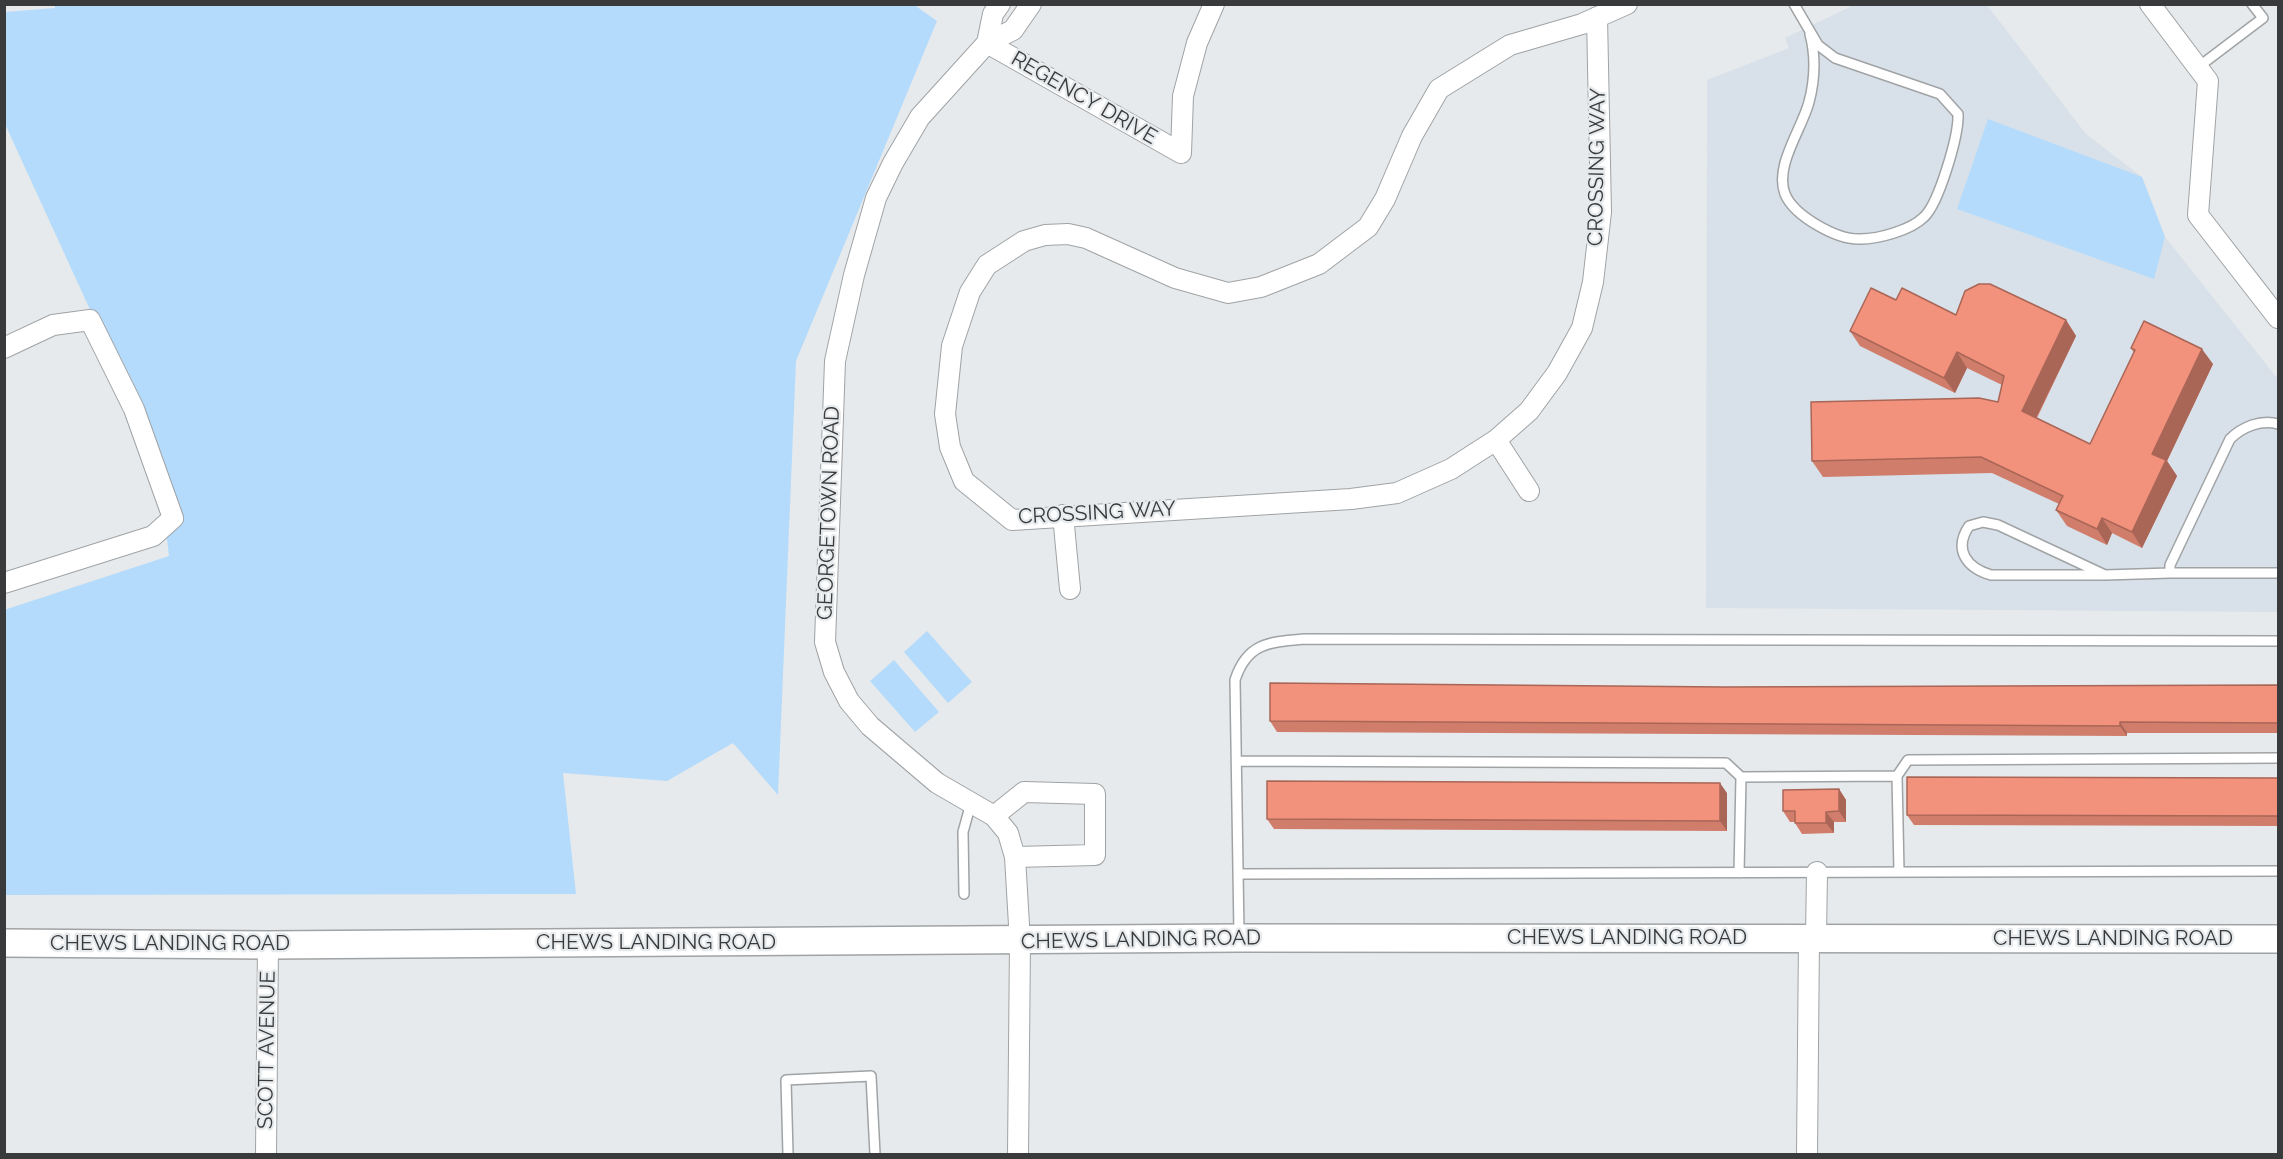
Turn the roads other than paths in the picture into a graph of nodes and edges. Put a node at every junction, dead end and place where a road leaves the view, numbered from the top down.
1 (1000, 4) edge
2 (1031, 4) edge
3 (1214, 4) edge
4 (1627, 4) edge
5 (1794, 4) edge
6 (2150, 4) edge
7 (2252, 4) edge
8 (1597, 17) junction
9 (1810, 34) junction
10 (987, 43) junction
11 (2198, 68) junction
12 (2278, 318) edge
13 (4, 348) edge
14 (2278, 424) edge
15 (1496, 440) junction
16 (1529, 491) dead end
17 (1063, 515) junction
18 (2170, 573) junction
19 (2278, 573) edge
20 (2105, 575) junction
21 (4, 583) edge
22 (1070, 589) dead end
23 (2278, 641) edge
24 (2278, 758) edge
25 (1237, 761) junction
26 (1897, 776) junction
27 (1741, 777) junction
28 (971, 803) junction
29 (994, 816) junction
30 (1015, 857) junction
31 (2278, 871) edge
32 (1817, 872) junction
33 (1899, 872) junction
34 (1739, 873) junction
35 (1238, 874) junction
36 (964, 894) dead end
37 (1239, 938) junction
38 (1813, 938) junction
39 (2278, 939) edge
40 (1020, 942) junction
41 (4, 943) edge
42 (268, 945) junction
43 (266, 1155) edge
44 (788, 1155) edge
45 (875, 1155) edge
46 (1018, 1155) edge
47 (1807, 1155) edge

1 - 10 street
2 - 10 street, GEORGETOWN ROAD
3 - 10 street, REGENCY DRIVE
4 - 8 street, CROSSING WAY
5 - 9 lane
6 - 11 street
7 - 11 lane
8 - 15 street, CROSSING WAY
8 - 17 street, CROSSING WAY
9 - 9 lane
10 - 28 street, GEORGETOWN ROAD
11 - 12 street
13 - 21 street
14 - 18 lane
15 - 16 street
15 - 17 street, CROSSING WAY
17 - 22 street
18 - 19 lane
18 - 20 lane
20 - 20 lane
23 - 25 lane
24 - 26 lane
25 - 27 lane
25 - 35 lane
26 - 27 lane
26 - 33 lane
27 - 34 lane
28 - 29 street, GEORGETOWN ROAD
28 - 36 lane
29 - 30 street, GEORGETOWN ROAD
29 - 30 street
30 - 40 street, GEORGETOWN ROAD
31 - 33 lane
32 - 33 lane
32 - 34 lane
32 - 38 street
34 - 35 lane
35 - 37 lane
37 - 38 street, CHEWS LANDING ROAD
37 - 40 street, CHEWS LANDING ROAD
38 - 39 street, CHEWS LANDING ROAD
38 - 47 street
40 - 42 street, CHEWS LANDING ROAD
40 - 46 street, GEORGETOWN ROAD
41 - 42 street, CHEWS LANDING ROAD
42 - 43 street, SCOTT AVENUE
44 - 45 lane

